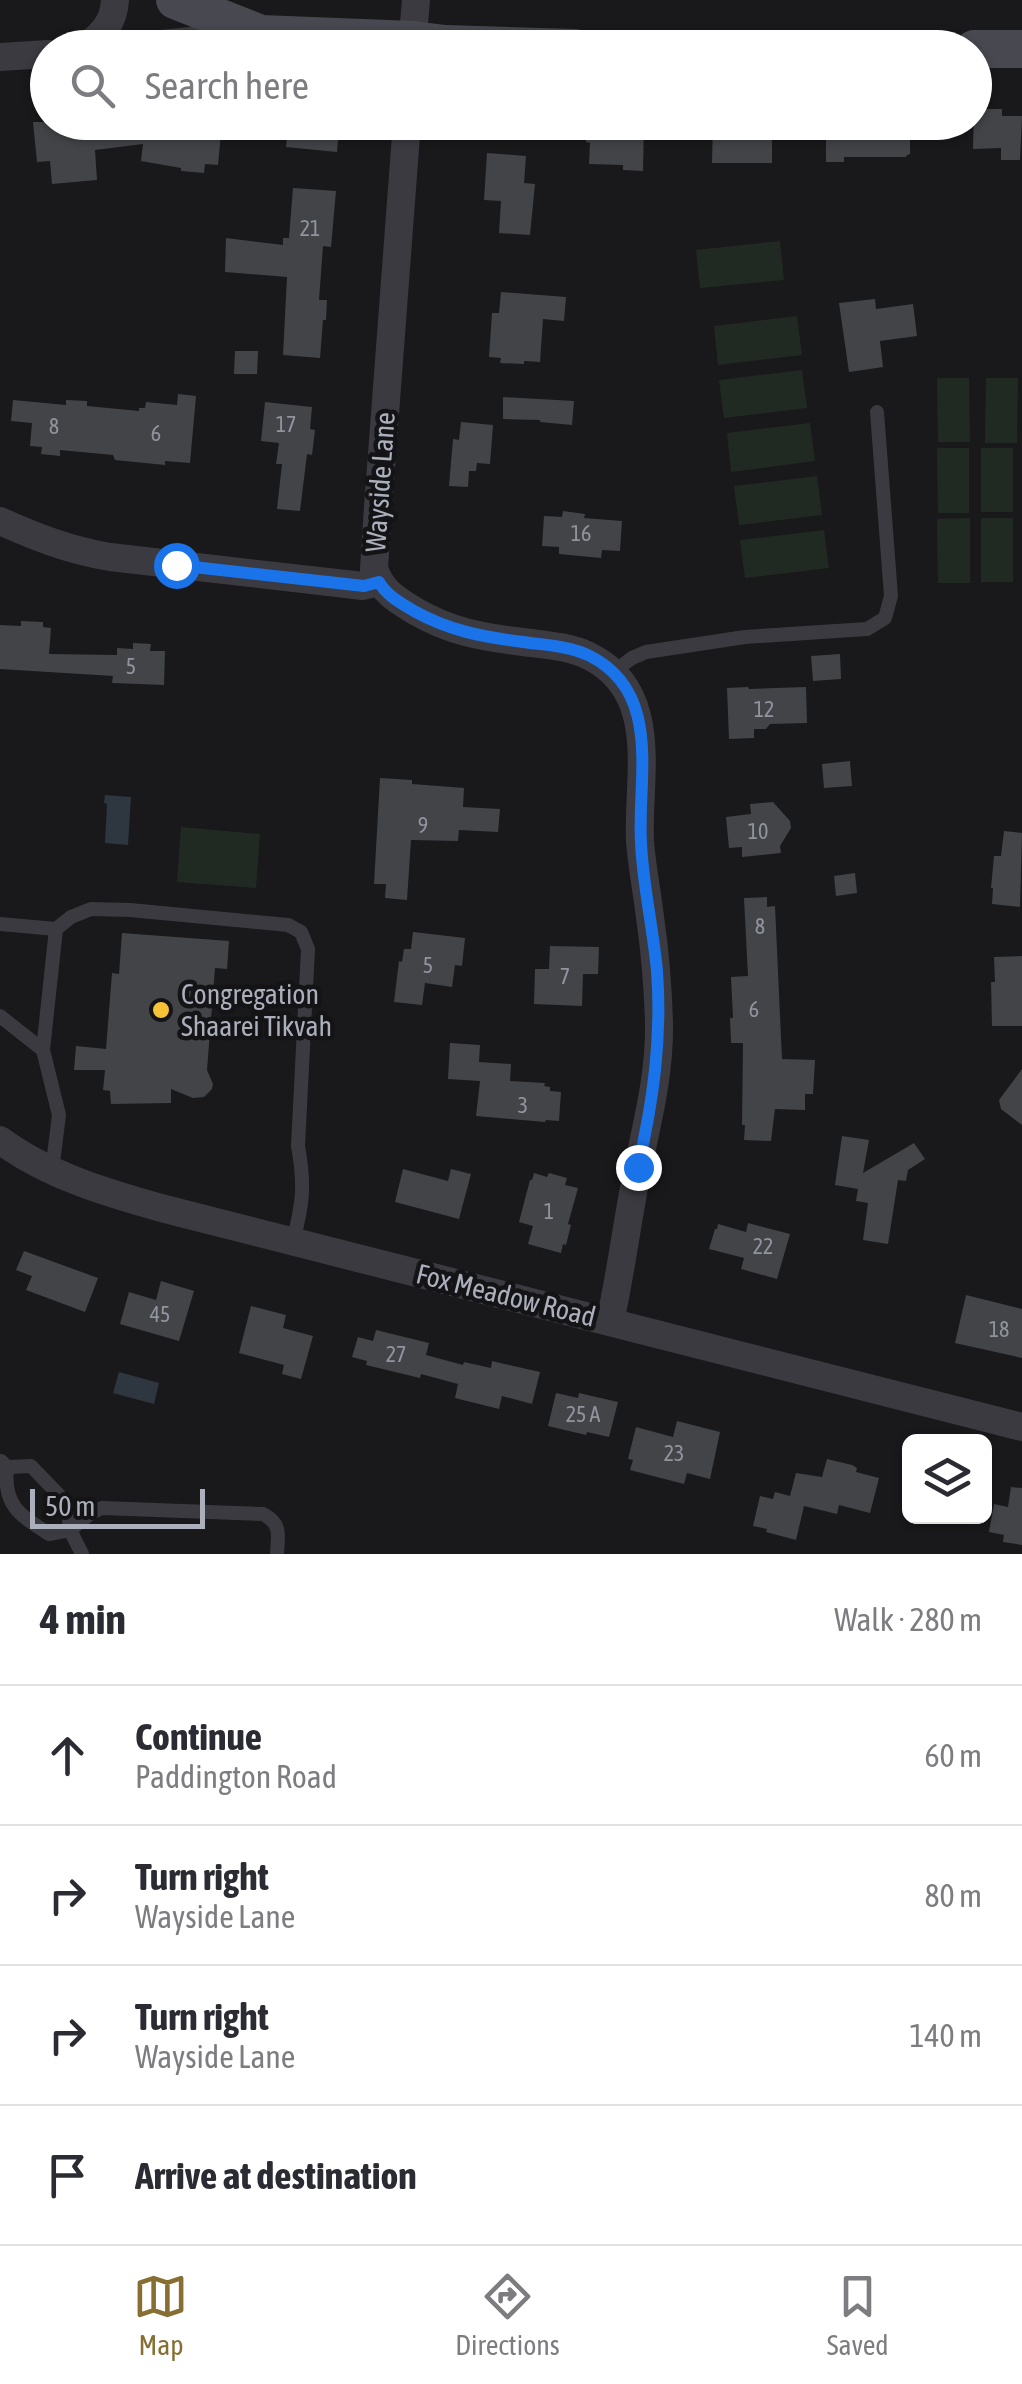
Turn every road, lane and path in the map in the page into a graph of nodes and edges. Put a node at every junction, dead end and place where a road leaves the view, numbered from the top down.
1 (115, 0) edge
2 (175, 0) edge
3 (416, 0) edge
4 (105, 30) edge
5 (252, 30) edge
6 (413, 30) edge
7 (992, 49) edge
8 (1022, 49) edge
9 (30, 55) edge
10 (0, 57) edge
11 (407, 140) edge
12 (877, 412) dead end
13 (0, 521) edge
14 (379, 582) junction
15 (612, 673) junction
16 (0, 924) edge
17 (56, 930) junction
18 (0, 1016) edge
19 (43, 1050) junction
20 (0, 1140) edge
21 (52, 1170) junction
22 (293, 1241) junction
23 (610, 1322) junction
24 (1022, 1427) edge
25 (3, 1464) edge
26 (70, 1530) junction
27 (82, 1554) edge
28 (278, 1554) edge

1 - 4 street
2 - 5 street
3 - 6 street
7 - 8 street
9 - 10 street
11 - 14 street, Wayside Lane
12 - 15 lane
13 - 14 street
14 - 15 street, Wayside Lane
15 - 23 street
16 - 17 lane
17 - 19 lane
17 - 22 lane
18 - 19 lane
19 - 21 lane
20 - 21 street, Fox Meadow Road
21 - 22 street, Fox Meadow Road
22 - 23 street, Fox Meadow Road
23 - 24 street, Fox Meadow Road
25 - 26 lane
25 - 26 lane
26 - 27 lane
26 - 28 lane

